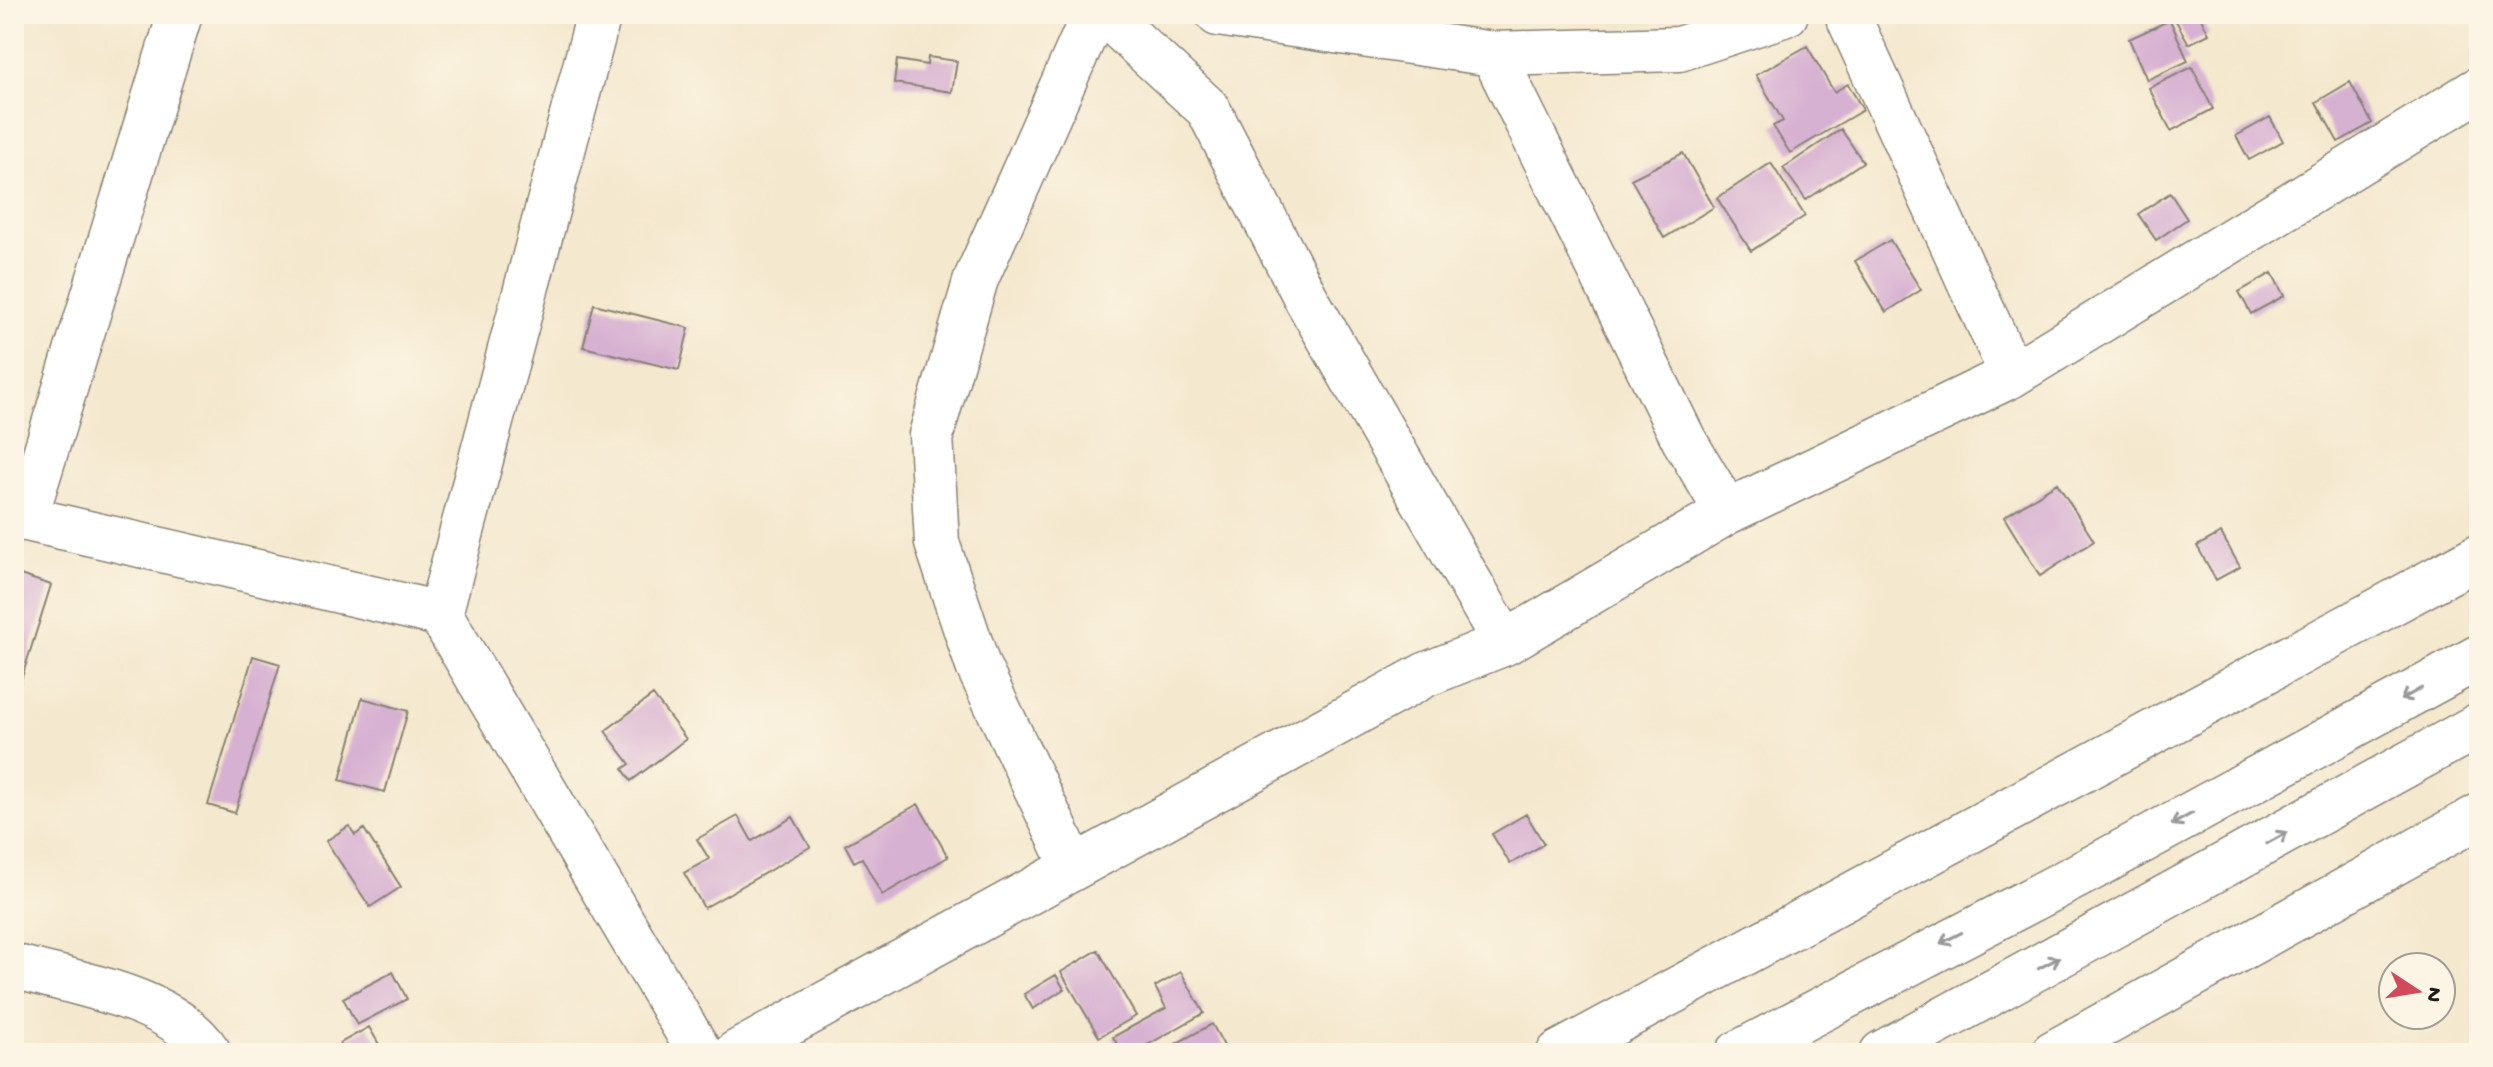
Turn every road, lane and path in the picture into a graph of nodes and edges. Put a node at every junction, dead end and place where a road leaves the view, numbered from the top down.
1 (180, 14) edge
2 (599, 14) edge
3 (1094, 14) edge
4 (1105, 14) edge
5 (1218, 14) edge
6 (1786, 14) edge
7 (1847, 14) edge
8 (1493, 54) junction
9 (2479, 89) edge
10 (2012, 375) junction
11 (1727, 512) junction
12 (20, 517) edge
13 (2479, 556) edge
14 (440, 614) junction
15 (1505, 643) junction
16 (2479, 657) edge
17 (2479, 725) edge
18 (2479, 816) edge
19 (1073, 866) junction
20 (14, 966) edge
21 (209, 1053) edge
22 (700, 1053) edge
23 (736, 1053) edge
24 (1559, 1053) edge
25 (1738, 1053) edge
26 (1882, 1053) edge
27 (2053, 1053) edge

1 - 12 street
2 - 14 street
3 - 19 street
4 - 15 street
5 - 8 street
6 - 8 street
7 - 10 street
8 - 11 street
9 - 10 street
10 - 11 street
11 - 15 street
12 - 14 street
13 - 24 street
14 - 22 street
15 - 19 street
16 -> 25 street
26 -> 17 street
18 - 27 street
19 - 23 street
20 - 21 street

